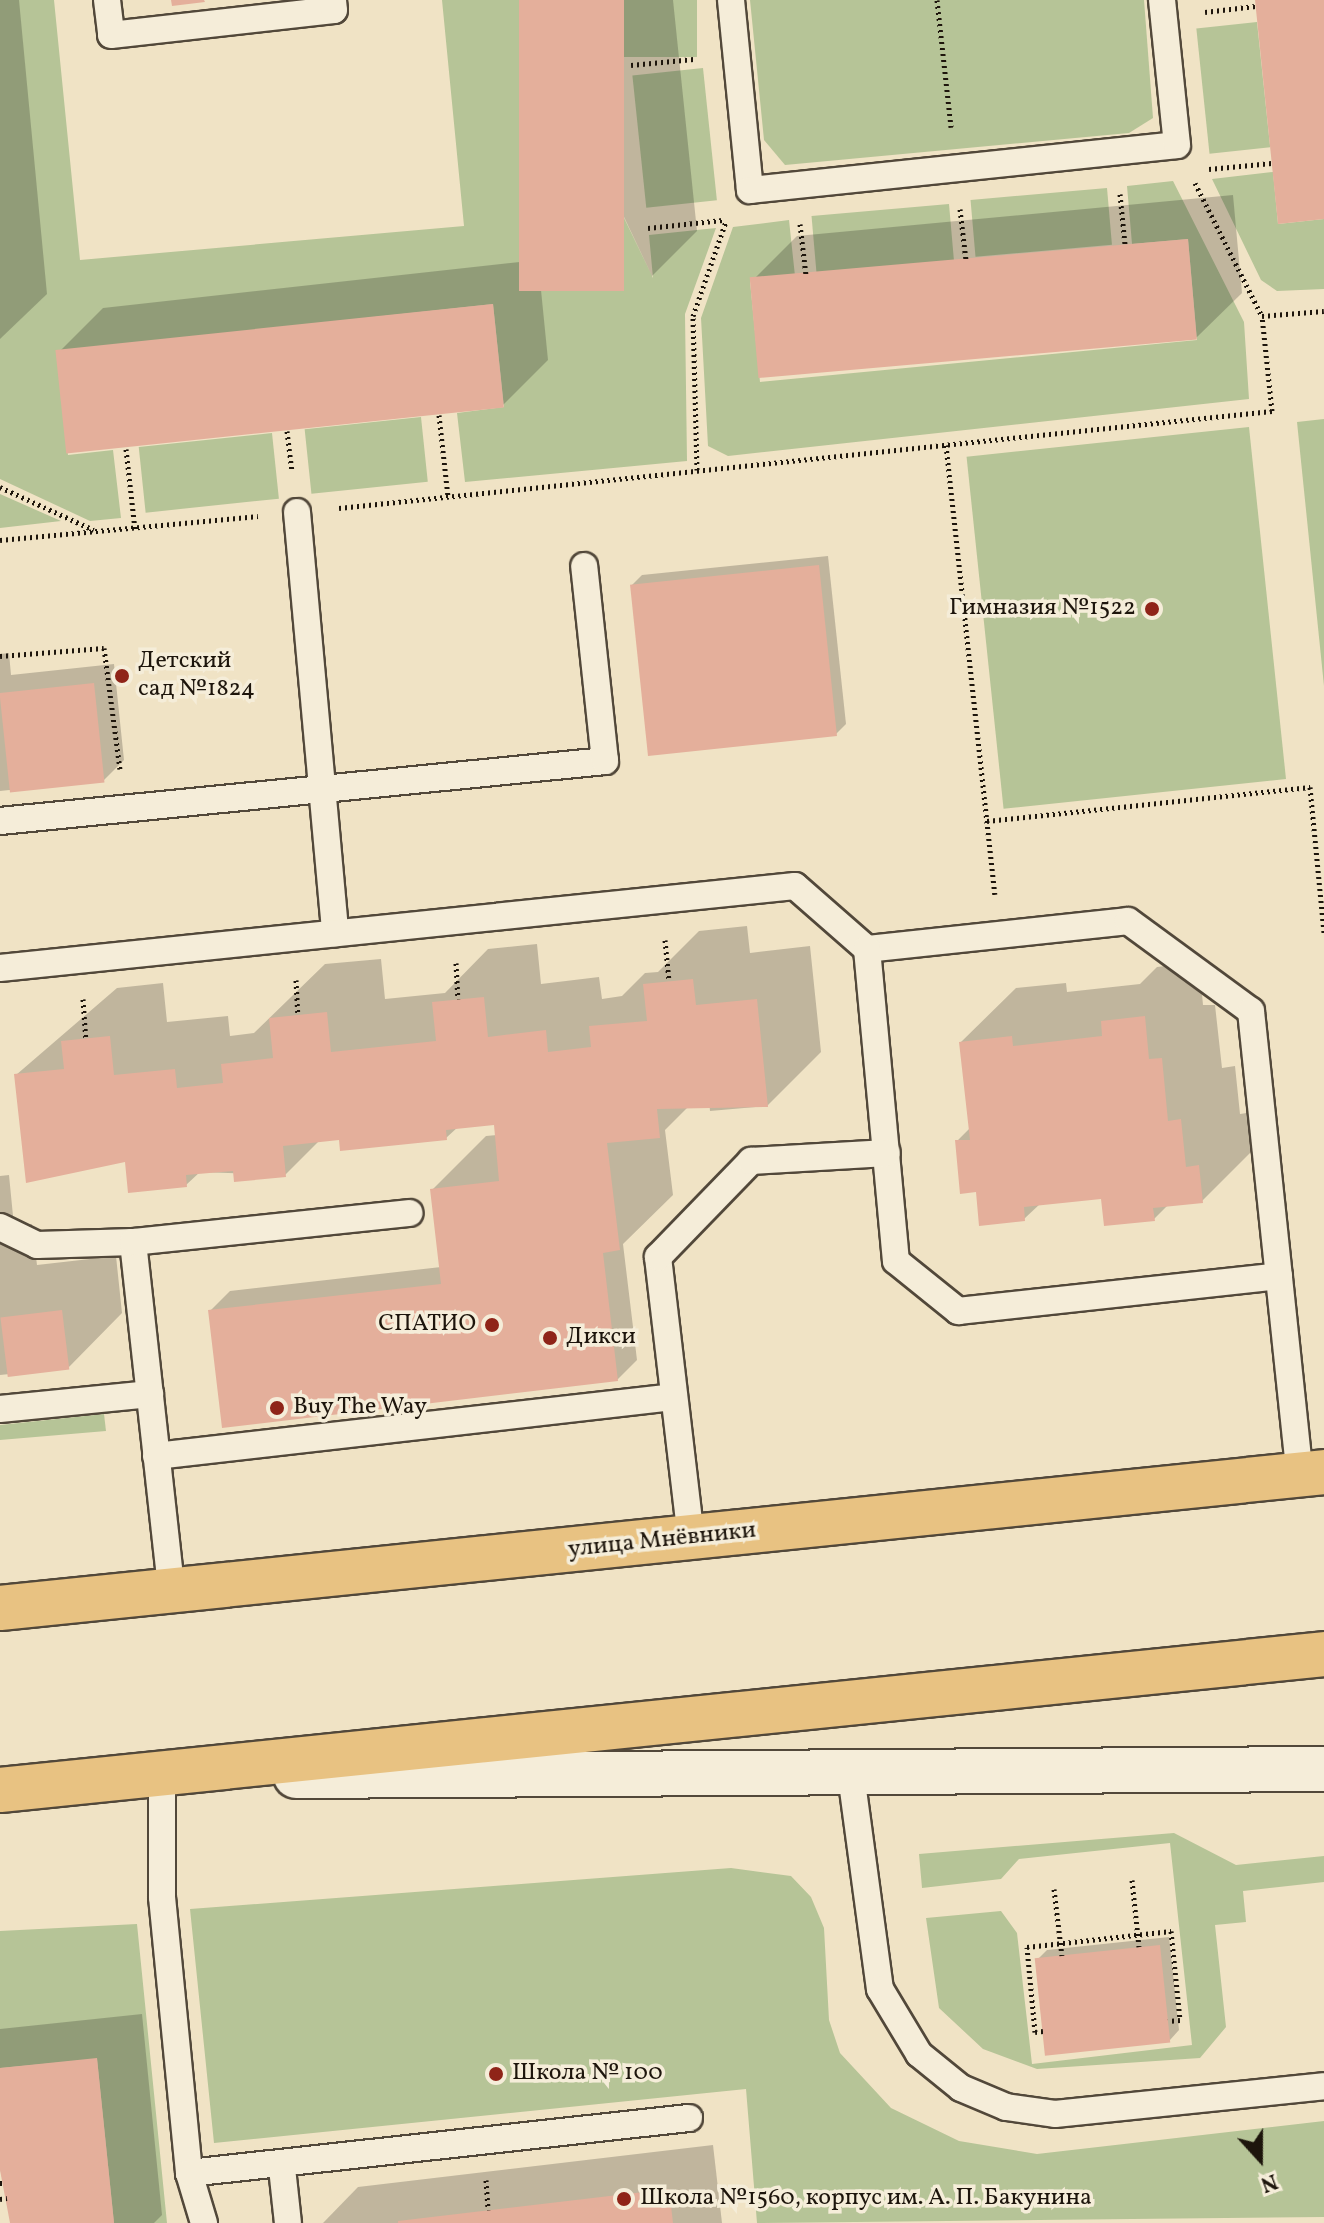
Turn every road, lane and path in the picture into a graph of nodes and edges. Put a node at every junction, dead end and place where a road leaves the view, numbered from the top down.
1 (107, 0) edge
2 (333, 0) edge
3 (731, 0) edge
4 (937, 0) edge
5 (1162, 0) edge
6 (1256, 6) dead end
7 (1188, 13) dead end
8 (710, 57) dead end
9 (631, 65) dead end
10 (1272, 163) dead end
11 (956, 168) junction
12 (1204, 170) dead end
13 (1190, 172) dead end
14 (1119, 179) dead end
15 (799, 212) dead end
16 (648, 228) dead end
17 (1125, 244) dead end
18 (966, 260) dead end
19 (806, 275) dead end
20 (1324, 311) edge
21 (1262, 316) junction
22 (439, 415) dead end
23 (946, 445) junction
24 (126, 449) dead end
25 (697, 470) junction
26 (0, 487) edge
27 (448, 496) junction
28 (297, 512) junction
29 (135, 529) junction
30 (94, 530) junction
31 (0, 540) edge
32 (584, 566) dead end
33 (0, 656) edge
34 (320, 790) junction
35 (125, 809) junction
36 (0, 821) edge
37 (987, 821) junction
38 (335, 933) junction
39 (1324, 933) edge
40 (1000, 935) junction
41 (867, 949) junction
42 (455, 954) dead end
43 (0, 968) edge
44 (295, 971) dead end
45 (82, 990) dead end
46 (458, 999) dead end
47 (298, 1014) dead end
48 (86, 1038) dead end
49 (887, 1153) junction
50 (409, 1213) dead end
51 (0, 1227) edge
52 (133, 1242) junction
53 (1279, 1276) junction
54 (150, 1394) junction
55 (673, 1397) junction
56 (0, 1409) edge
57 (156, 1456) junction
58 (1312, 1473) edge
59 (691, 1538) junction
60 (172, 1594) junction
61 (0, 1608) edge
62 (1324, 1654) edge
63 (1324, 1769) edge
64 (851, 1775) junction
65 (162, 1776) junction
66 (0, 1790) edge
67 (1132, 1880) dead end
68 (1054, 1889) dead end
69 (1138, 1935) junction
70 (1060, 1943) junction
71 (1139, 1947) dead end
72 (1062, 1956) dead end
73 (1168, 2021) dead end
74 (1043, 2031) dead end
75 (1324, 2086) edge
76 (689, 2118) dead end
77 (282, 2168) junction
78 (189, 2173) junction
79 (204, 2223) edge
80 (288, 2223) edge

1 - 2 lane
3 - 11 lane
4 - 11 path
5 - 11 lane
6 - 7 path
8 - 9 path
10 - 12 path
11 - 18 path
13 - 21 path
14 - 17 path
15 - 19 path
16 - 25 path
20 - 21 path
21 - 23 path
22 - 27 path
23 - 25 path
23 - 37 path
24 - 29 path
25 - 27 path
26 - 30 path
27 - 28 path
28 - 29 path
28 - 34 lane
29 - 30 path
30 - 31 path
32 - 34 lane
33 - 35 path
34 - 35 lane
34 - 38 lane
35 - 36 lane
37 - 39 path
37 - 40 path
38 - 41 lane
38 - 43 lane
40 - 41 lane
40 - 53 lane
41 - 49 lane
42 - 46 path
44 - 47 path
45 - 48 path
49 - 53 lane
49 - 55 lane
50 - 52 lane
51 - 52 lane
52 - 54 lane
53 - 58 lane
54 - 56 lane
54 - 57 lane
55 - 57 lane
55 - 59 lane
57 - 60 lane
58 - 59 main road, улица Мнёвники
59 - 60 main road, улица Мнёвники
60 - 61 main road, улица Мнёвники
62 - 65 main road
63 - 64 main road
64 - 65 main road
64 - 75 lane
65 - 66 main road
65 - 78 lane
67 - 69 path
68 - 70 path
69 - 70 path
69 - 71 path
69 - 73 path
70 - 72 path
70 - 74 path
76 - 77 lane
77 - 78 lane
77 - 80 lane
78 - 79 lane

